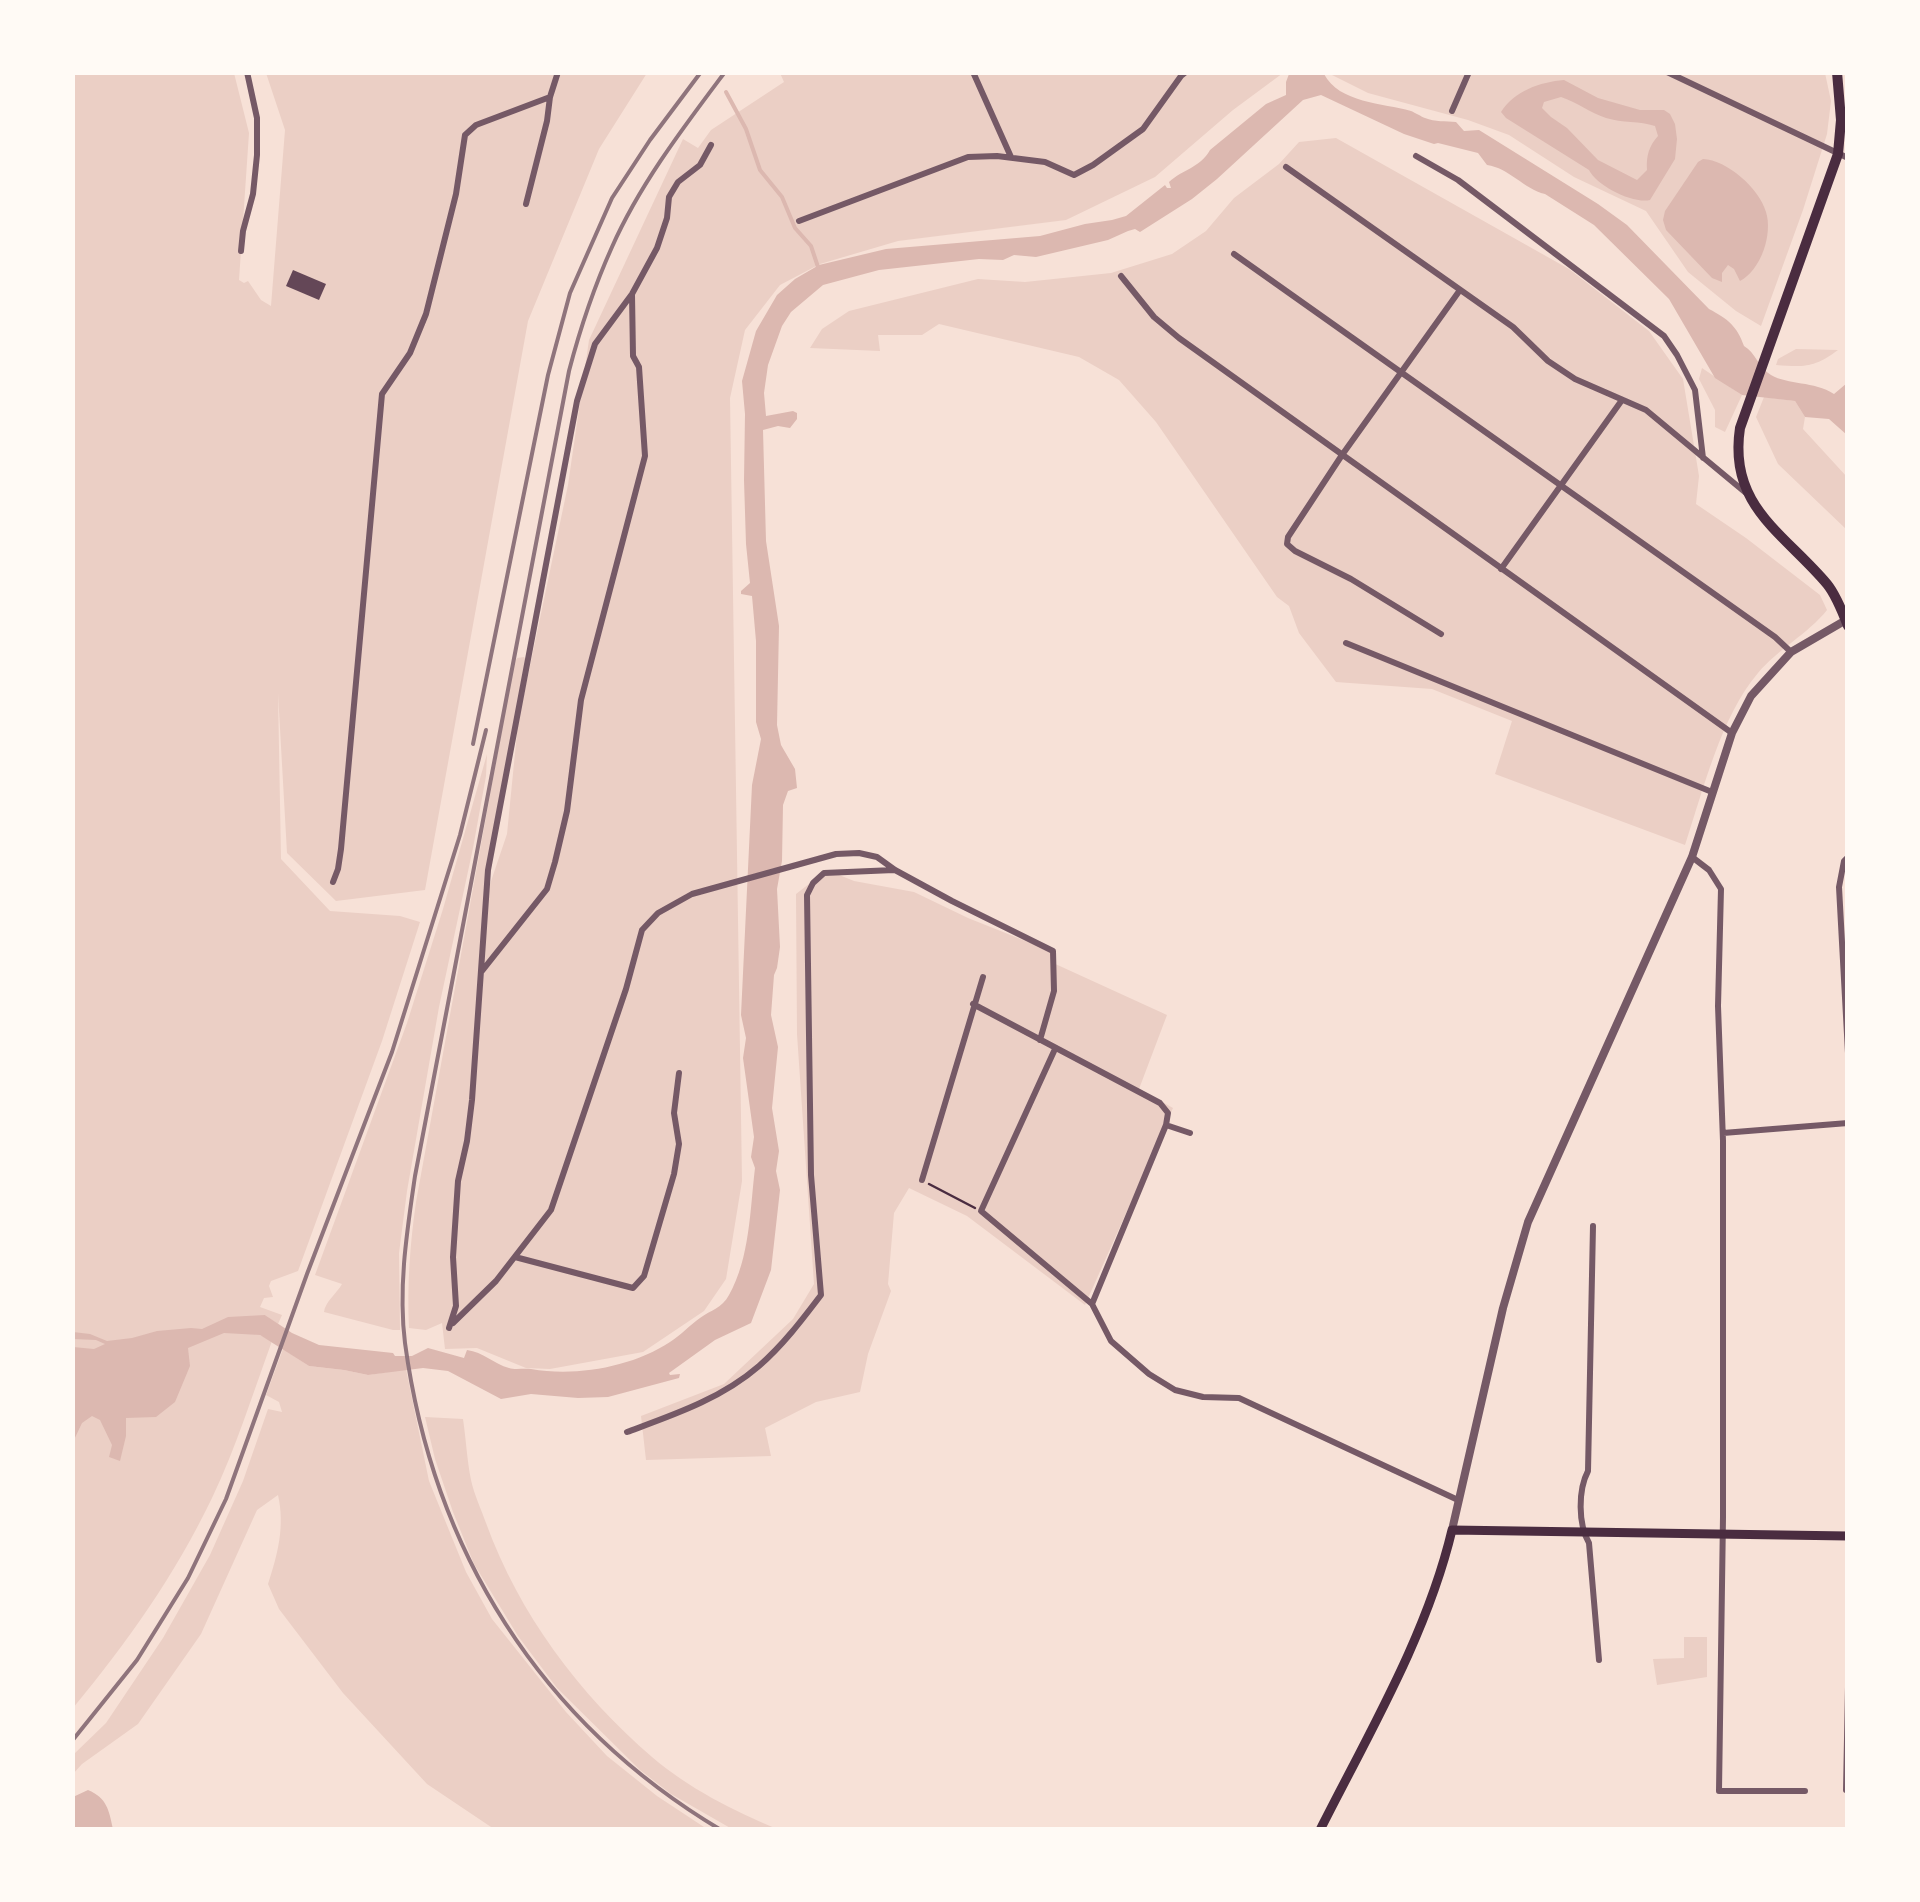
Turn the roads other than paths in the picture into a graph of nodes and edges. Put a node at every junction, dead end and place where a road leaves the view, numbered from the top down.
1 (247, 72) edge
2 (558, 72) edge
3 (972, 72) edge
4 (1186, 72) edge
5 (1469, 72) edge
6 (1667, 72) edge
7 (1837, 72) edge
8 (550, 97) junction
9 (1452, 112) dead end
10 (711, 146) dead end
11 (1416, 156) dead end
12 (1843, 156) edge
13 (1011, 157) junction
14 (1286, 167) dead end
15 (526, 204) dead end
16 (799, 221) dead end
17 (241, 251) dead end
18 (1234, 254) dead end
19 (1121, 276) dead end
20 (1460, 290) junction
21 (632, 294) junction
22 (1402, 373) junction
23 (1622, 400) junction
24 (1342, 455) junction
25 (1703, 459) junction
26 (1561, 487) junction
27 (1751, 497) junction
28 (1502, 570) junction
29 (1846, 623) edge
30 (1440, 634) dead end
31 (1346, 643) dead end
32 (1791, 652) junction
33 (1732, 733) junction
34 (1712, 792) junction
35 (1848, 856) edge
36 (1692, 857) junction
37 (895, 870) junction
38 (333, 882) dead end
39 (480, 973) junction
40 (983, 977) dead end
41 (973, 1004) junction
42 (1040, 1040) junction
43 (1055, 1049) junction
44 (1848, 1053) edge
45 (679, 1072) dead end
46 (1848, 1123) edge
47 (1166, 1125) junction
48 (1723, 1132) junction
49 (1190, 1133) dead end
50 (922, 1180) road end
51 (1593, 1226) dead end
52 (515, 1257) junction
53 (1092, 1304) junction
54 (626, 1432) dead end
55 (1458, 1500) junction
56 (1452, 1530) junction
57 (1582, 1532) junction
58 (1722, 1534) junction
59 (1848, 1536) edge
60 (1599, 1660) dead end
61 (1848, 1687) edge
62 (1805, 1790) dead end
63 (1846, 1790) edge
64 (1320, 1830) edge

1 - 17 street
2 - 8 street
3 - 13 street
4 - 13 street
5 - 9 street
6 - 12 street
7 - 12 main road
8 - 15 street
8 - 38 street
10 - 21 street
11 - 25 street
12 - 27 main road
13 - 16 street
14 - 20 street
18 - 22 street
19 - 24 street
20 - 22 street
20 - 23 street
21 - 39 street
21 - 39 street
22 - 24 street
22 - 26 street
23 - 25 street
23 - 26 street
24 - 28 street
24 - 30 street
25 - 27 street
26 - 28 street
26 - 32 street
27 - 29 main road
28 - 33 street
29 - 32 street
31 - 34 street
32 - 33 street
33 - 34 street
34 - 36 street
35 - 44 street
36 - 48 street
36 - 55 street
37 - 42 street
37 - 52 street
37 - 54 street
39 - 52 street
40 - 41 street
41 - 42 street
41 - 50 street
42 - 43 street
43 - 47 street
43 - 53 street
45 - 52 street
46 - 48 street
47 - 49 street
47 - 53 street
48 - 58 street
51 - 57 street
53 - 55 street
55 - 56 street
56 - 57 main road
56 - 64 main road
57 - 58 main road
57 - 60 street
58 - 59 main road
58 - 62 street
61 - 63 street

